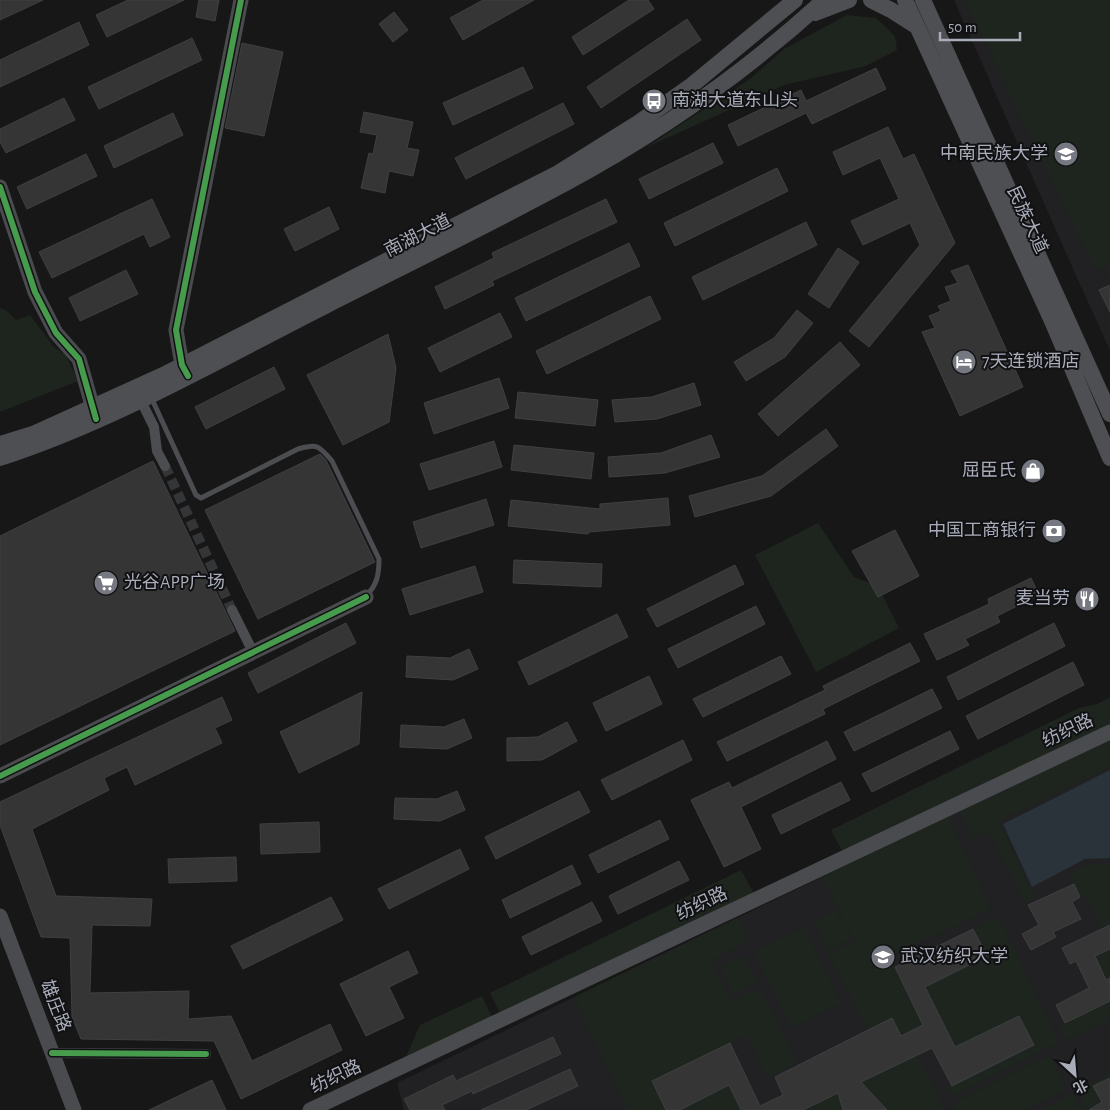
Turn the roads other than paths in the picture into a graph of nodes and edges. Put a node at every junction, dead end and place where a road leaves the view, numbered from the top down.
1 (241, 0) edge
2 (795, 0) edge
3 (824, 0) edge
4 (849, 0) edge
5 (871, 0) edge
6 (905, 0) edge
7 (923, 0) edge
8 (804, 18) junction
9 (916, 26) junction
10 (0, 187) edge
11 (185, 370) junction
12 (145, 397) junction
13 (94, 413) junction
14 (1110, 414) edge
15 (0, 444) edge
16 (0, 458) edge
17 (1110, 458) edge
18 (165, 466) tunnel mouth
19 (366, 597) joint
20 (232, 610) tunnel mouth
21 (253, 652) junction
22 (1110, 732) edge
23 (0, 776) edge
24 (0, 916) edge
25 (52, 1053) junction
26 (206, 1054) dead end
27 (74, 1110) edge
28 (310, 1110) edge

1 - 11 main road
2 - 11 main road, 南湖大道
3 - 8 main road, 南湖大道
4 - 8 main road
5 - 9 main road
6 - 9 main road, 民族大道
7 - 14 main road, 民族大道
8 - 11 main road, 南湖大道
9 - 17 main road, 民族大道
10 - 13 main road
11 - 12 main road, 南湖大道
11 - 13 main road, 南湖大道
12 - 13 main road, 南湖大道
12 - 18 street
12 - 19 lane
13 - 15 main road, 南湖大道
13 - 16 main road, 南湖大道
19 - 21 main road
20 - 21 street
21 - 23 main road
22 - 28 main road, 纺织路
24 - 25 main road, 雄庄路
25 - 26 street
25 - 27 main road, 雄庄路

